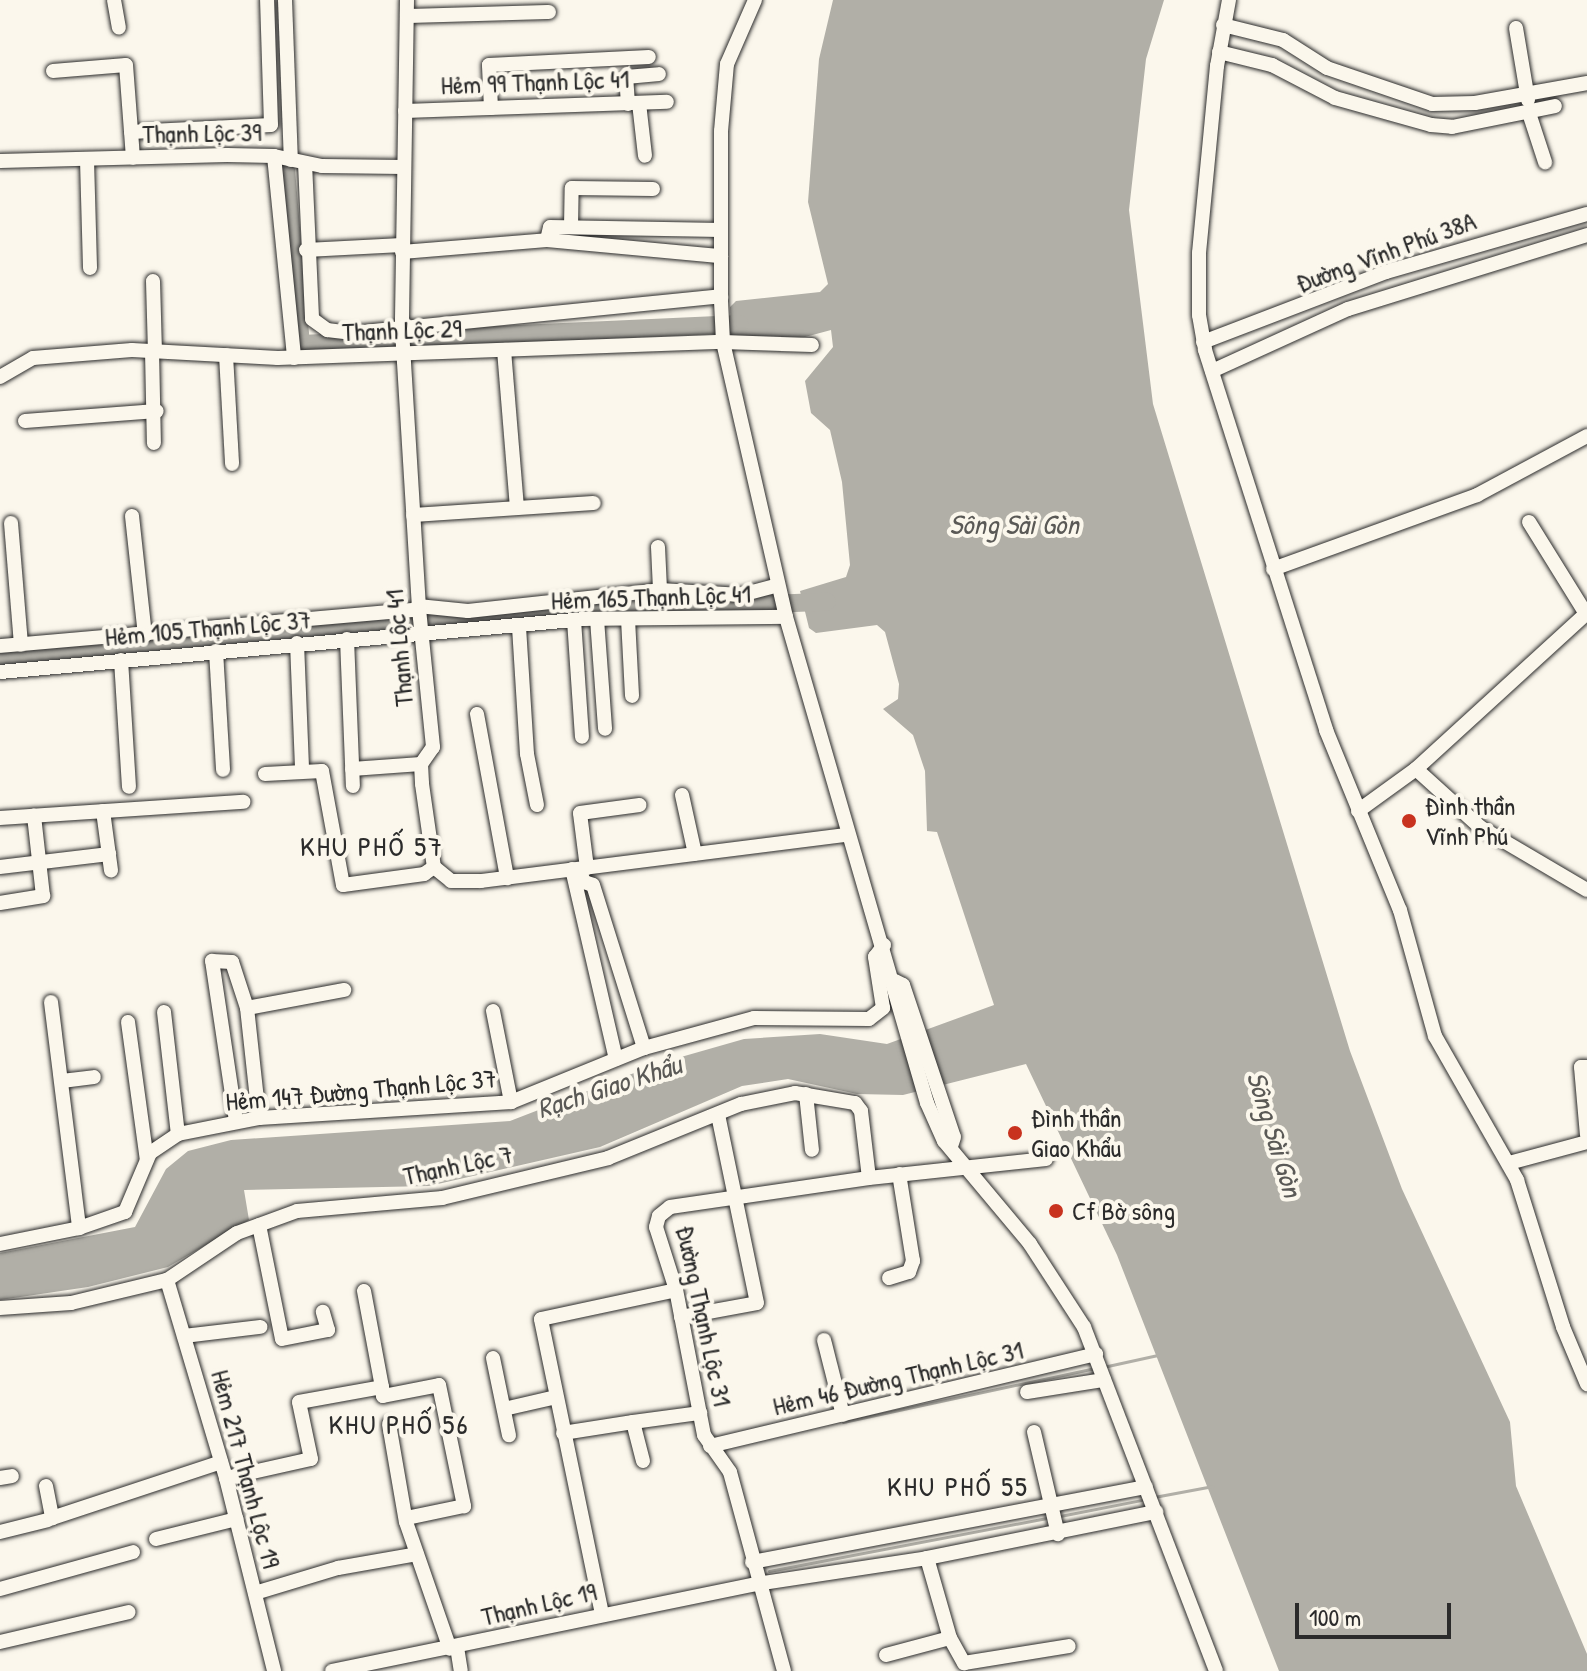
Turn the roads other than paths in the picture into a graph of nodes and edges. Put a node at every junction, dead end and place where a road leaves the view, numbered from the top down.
1 (114, 0) edge
2 (267, 0) edge
3 (285, 0) edge
4 (407, 0) edge
5 (755, 0) edge
6 (1229, 0) edge
7 (549, 12) dead end
8 (407, 16) junction
9 (1223, 25) junction
10 (119, 28) dead end
11 (1516, 28) dead end
12 (1219, 52) junction
13 (649, 57) dead end
14 (53, 71) dead end
15 (659, 74) dead end
16 (1587, 83) edge
17 (667, 102) dead end
18 (634, 103) junction
19 (1528, 105) junction
20 (1555, 106) dead end
21 (491, 108) junction
22 (405, 111) junction
23 (131, 132) junction
24 (274, 156) junction
25 (645, 156) dead end
26 (133, 158) junction
27 (87, 160) junction
28 (0, 161) edge
29 (298, 161) junction
30 (1545, 162) dead end
31 (404, 167) junction
32 (653, 189) dead end
33 (1587, 214) edge
34 (571, 227) junction
35 (721, 230) junction
36 (1587, 235) edge
37 (547, 240) junction
38 (402, 248) junction
39 (306, 250) junction
40 (721, 256) junction
41 (90, 268) dead end
42 (153, 281) dead end
43 (721, 298) junction
44 (402, 327) junction
45 (723, 342) junction
46 (1203, 342) junction
47 (812, 345) dead end
48 (504, 350) junction
49 (153, 351) junction
50 (403, 354) junction
51 (226, 355) junction
52 (294, 358) junction
53 (1212, 371) junction
54 (0, 377) edge
55 (157, 411) junction
56 (25, 421) dead end
57 (1587, 436) edge
58 (154, 443) dead end
59 (232, 464) dead end
60 (594, 503) dead end
61 (517, 507) junction
62 (413, 515) junction
63 (132, 516) dead end
64 (1529, 522) dead end
65 (11, 523) dead end
66 (658, 547) dead end
67 (1273, 569) junction
68 (779, 588) junction
69 (660, 590) junction
70 (418, 608) junction
71 (1587, 614) edge
72 (786, 617) junction
73 (597, 619) junction
74 (628, 619) junction
75 (574, 620) junction
76 (519, 627) junction
77 (421, 634) junction
78 (145, 635) junction
79 (347, 639) junction
80 (297, 643) junction
81 (21, 645) junction
82 (0, 646) edge
83 (216, 651) junction
84 (121, 660) junction
85 (0, 672) edge
86 (632, 696) dead end
87 (477, 714) dead end
88 (605, 729) dead end
89 (582, 737) dead end
90 (421, 764) junction
91 (352, 769) junction
92 (1416, 769) junction
93 (223, 770) dead end
94 (302, 770) junction
95 (265, 774) dead end
96 (353, 786) dead end
97 (129, 787) dead end
98 (682, 795) dead end
99 (243, 802) dead end
100 (537, 805) dead end
101 (639, 805) dead end
102 (103, 811) junction
103 (1358, 811) junction
104 (34, 816) junction
105 (0, 818) edge
106 (847, 835) junction
107 (109, 854) junction
108 (695, 854) junction
109 (39, 864) junction
110 (0, 867) edge
111 (434, 867) junction
112 (579, 869) junction
113 (111, 870) dead end
114 (507, 878) junction
115 (1586, 887) edge
116 (0, 903) edge
117 (884, 945) junction
118 (344, 990) dead end
119 (51, 1002) dead end
120 (247, 1008) junction
121 (493, 1011) dead end
122 (164, 1012) dead end
123 (128, 1022) dead end
124 (644, 1048) junction
125 (616, 1059) junction
126 (1587, 1067) edge
127 (94, 1077) dead end
128 (62, 1081) junction
129 (806, 1094) junction
130 (511, 1102) junction
131 (718, 1115) junction
132 (259, 1118) junction
133 (236, 1121) junction
134 (178, 1134) junction
135 (1587, 1135) edge
136 (1587, 1142) edge
137 (812, 1150) dead end
138 (1046, 1159) dead end
139 (147, 1160) junction
140 (1509, 1163) junction
141 (963, 1165) junction
142 (899, 1174) junction
143 (869, 1178) junction
144 (736, 1201) junction
145 (259, 1225) junction
146 (79, 1228) junction
147 (0, 1244) edge
148 (889, 1278) dead end
149 (167, 1280) junction
150 (676, 1290) junction
151 (364, 1291) dead end
152 (0, 1308) edge
153 (323, 1312) dead end
154 (681, 1317) junction
155 (260, 1327) dead end
156 (192, 1335) junction
157 (824, 1340) dead end
158 (493, 1358) dead end
159 (1100, 1367) junction
160 (1587, 1384) edge
161 (382, 1387) junction
162 (1027, 1392) dead end
163 (556, 1397) junction
164 (504, 1409) junction
165 (700, 1413) junction
166 (843, 1415) junction
167 (633, 1422) junction
168 (389, 1424) dead end
169 (1034, 1432) dead end
170 (563, 1433) junction
171 (509, 1435) dead end
172 (710, 1446) junction
173 (643, 1461) dead end
174 (221, 1462) junction
175 (226, 1478) junction
176 (46, 1486) dead end
177 (1151, 1499) junction
178 (407, 1518) junction
179 (1055, 1518) junction
180 (237, 1519) junction
181 (48, 1520) dead end
182 (0, 1532) edge
183 (156, 1539) dead end
184 (133, 1552) dead end
185 (417, 1554) junction
186 (927, 1558) junction
187 (752, 1562) junction
188 (756, 1584) junction
189 (0, 1589) edge
190 (255, 1593) junction
191 (129, 1612) dead end
192 (602, 1614) junction
193 (950, 1638) junction
194 (0, 1642) edge
195 (1069, 1646) dead end
196 (453, 1648) junction
197 (886, 1655) dead end
198 (274, 1671) edge
199 (332, 1671) edge
200 (461, 1671) edge
201 (784, 1671) edge
202 (1216, 1671) edge

1 - 10 street
2 - 23 street
3 - 29 street
4 - 8 street, Thạnh Lộc 41
5 - 35 street
6 - 9 street
7 - 8 street
8 - 22 street, Thạnh Lộc 41
9 - 12 street
9 - 19 street
11 - 19 street
12 - 19 street
12 - 46 street
13 - 21 street
14 - 23 street
15 - 18 street
16 - 19 street
17 - 18 street, Hẻm 99 Thạnh Lộc 41
18 - 21 street, Hẻm 99 Thạnh Lộc 41
18 - 25 street
19 - 20 street
19 - 30 street
21 - 22 street, Hẻm 99 Thạnh Lộc 41
22 - 31 street, Thạnh Lộc 41
23 - 26 street
24 - 26 street, Thạnh Lộc 39
24 - 29 street, Thạnh Lộc 39
24 - 52 street
26 - 27 street, Thạnh Lộc 39
27 - 28 street, Thạnh Lộc 39
27 - 41 street
29 - 31 street, Thạnh Lộc 39
29 - 39 street
31 - 38 street, Thạnh Lộc 41
32 - 34 street
33 - 46 street, Đường Vĩnh Phú 38A
34 - 35 street
34 - 37 street
35 - 40 street
36 - 53 street
37 - 38 street
37 - 40 street
38 - 39 street
38 - 44 street, Thạnh Lộc 41
39 - 44 street
40 - 43 street
42 - 49 street
43 - 44 street
43 - 45 street
44 - 50 street, Thạnh Lộc 41
45 - 47 street, Thạnh Lộc 29
45 - 48 street, Thạnh Lộc 29
45 - 68 street
46 - 53 street
48 - 50 street, Thạnh Lộc 29
48 - 61 street
49 - 51 street, Thạnh Lộc 29
49 - 54 street, Thạnh Lộc 29
49 - 55 street
50 - 52 street, Thạnh Lộc 29
50 - 62 street, Thạnh Lộc 41
51 - 52 street, Thạnh Lộc 29
51 - 59 street
53 - 67 street
55 - 56 street
55 - 58 street
57 - 67 street
60 - 61 street
61 - 62 street
62 - 70 street, Thạnh Lộc 41
63 - 78 street
64 - 71 street
65 - 81 street
66 - 69 street
67 - 103 street
68 - 69 street
68 - 72 street
69 - 70 street
70 - 77 street, Thạnh Lộc 41
70 - 78 street
71 - 92 street
72 - 74 street, Hẻm 165 Thạnh Lộc 41
72 - 106 street
73 - 74 street, Hẻm 165 Thạnh Lộc 41
73 - 75 street, Hẻm 165 Thạnh Lộc 41
73 - 88 street
74 - 86 street
75 - 76 street, Hẻm 165 Thạnh Lộc 41
75 - 89 street
76 - 77 street, Hẻm 165 Thạnh Lộc 41
76 - 100 street
77 - 79 street, Hẻm 105 Thạnh Lộc 37
77 - 90 street, Thạnh Lộc 41
78 - 81 street
79 - 80 street, Hẻm 105 Thạnh Lộc 37
79 - 91 street
80 - 83 street, Hẻm 105 Thạnh Lộc 37
80 - 94 street
81 - 82 street
83 - 84 street, Hẻm 105 Thạnh Lộc 37
83 - 93 street
84 - 85 street, Hẻm 105 Thạnh Lộc 37
84 - 97 street
87 - 114 street
90 - 91 street
90 - 111 street, Thạnh Lộc 41
91 - 96 street
92 - 103 street
92 - 115 street
94 - 95 street
94 - 111 street
98 - 108 street
99 - 102 street
101 - 112 street
102 - 104 street
102 - 107 street
103 - 140 street
104 - 105 street
104 - 109 street
106 - 108 street
106 - 117 street
107 - 109 street
107 - 113 street
108 - 112 street
109 - 110 street
109 - 116 street
111 - 114 street
112 - 114 street
112 - 124 street
112 - 125 street
117 - 124 street, Hẻm 147 Đường Thạnh Lộc 37
117 - 141 street
118 - 120 street
119 - 128 street
120 - 132 street
120 - 133 street
121 - 130 street
122 - 134 street
123 - 139 street
124 - 125 street, Hẻm 147 Đường Thạnh Lộc 37
125 - 130 street, Hẻm 147 Đường Thạnh Lộc 37
126 - 135 street
127 - 128 street
128 - 146 street
129 - 131 street, Thạnh Lộc 7
129 - 137 street
129 - 143 street, Thạnh Lộc 7
130 - 132 street, Hẻm 147 Đường Thạnh Lộc 37
131 - 144 street
131 - 145 street, Thạnh Lộc 7
132 - 133 street, Hẻm 147 Đường Thạnh Lộc 37
133 - 134 street, Hẻm 147 Đường Thạnh Lộc 37
134 - 139 street, Hẻm 147 Đường Thạnh Lộc 37
136 - 140 street
138 - 141 street, Đường Thạnh Lộc 31
139 - 146 street, Hẻm 147 Đường Thạnh Lộc 37
140 - 160 street
141 - 142 street, Đường Thạnh Lộc 31
141 - 159 street
142 - 143 street, Đường Thạnh Lộc 31
142 - 148 street
143 - 144 street, Đường Thạnh Lộc 31
144 - 150 street, Đường Thạnh Lộc 31
144 - 154 street
145 - 149 street, Thạnh Lộc 7
145 - 153 street
146 - 147 street, Hẻm 147 Đường Thạnh Lộc 37
149 - 152 street, Thạnh Lộc 7
149 - 156 street, Hẻm 217 Thạnh Lộc 19
150 - 154 street, Đường Thạnh Lộc 31
150 - 163 street
151 - 161 street
154 - 165 street, Đường Thạnh Lộc 31
155 - 156 street
156 - 174 street, Hẻm 217 Thạnh Lộc 19
157 - 166 street
158 - 164 street
159 - 162 street
159 - 166 street, Hẻm 46 Đường Thạnh Lộc 31
159 - 177 street
161 - 175 street
161 - 178 street
163 - 164 street
163 - 170 street
164 - 171 street
165 - 167 street
165 - 172 street, Đường Thạnh Lộc 31
166 - 172 street, Hẻm 46 Đường Thạnh Lộc 31
167 - 170 street
167 - 173 street
168 - 178 street
169 - 179 street
170 - 192 street
172 - 187 street, Đường Thạnh Lộc 31
174 - 175 street, Hẻm 217 Thạnh Lộc 19
174 - 176 street
175 - 180 street, Hẻm 217 Thạnh Lộc 19
177 - 179 street
177 - 179 street
177 - 202 street
178 - 185 street
179 - 186 street, Thạnh Lộc 19
179 - 187 street
180 - 183 street
180 - 190 street, Hẻm 217 Thạnh Lộc 19
181 - 182 street
184 - 189 street
185 - 190 street
185 - 196 street
186 - 188 street, Thạnh Lộc 19
186 - 193 street
187 - 188 street, Đường Thạnh Lộc 31
188 - 192 street, Thạnh Lộc 19
188 - 201 street, Đường Thạnh Lộc 31
190 - 198 street, Hẻm 217 Thạnh Lộc 19
191 - 194 street
192 - 196 street, Thạnh Lộc 19
193 - 195 street
193 - 197 street
196 - 199 street, Thạnh Lộc 19
196 - 200 street

